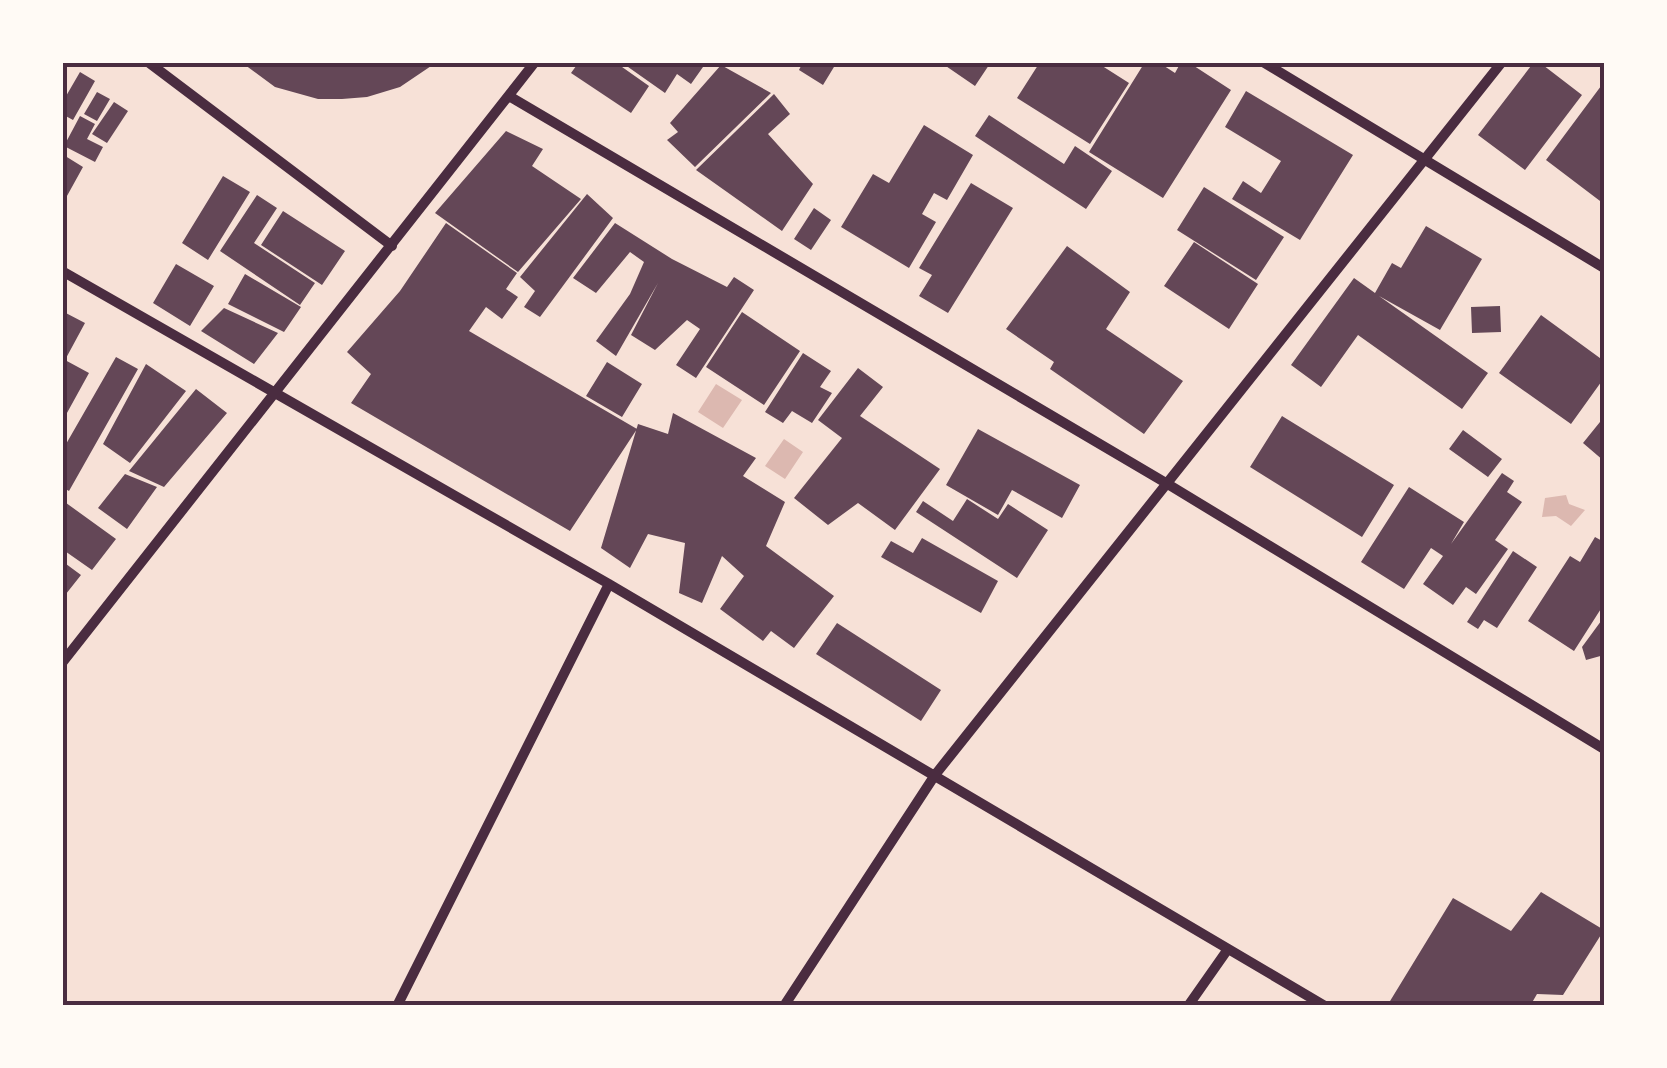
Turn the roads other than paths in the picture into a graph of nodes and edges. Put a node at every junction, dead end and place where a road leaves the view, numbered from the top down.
1 (148, 62) edge
2 (535, 62) edge
3 (1263, 62) edge
4 (1502, 62) edge
5 (509, 96) junction
6 (1422, 160) junction
7 (392, 246) junction
8 (1604, 268) edge
9 (62, 271) edge
10 (277, 394) junction
11 (1166, 483) junction
12 (609, 584) junction
13 (62, 663) edge
14 (1604, 748) edge
15 (935, 775) junction
16 (1228, 949) junction
17 (397, 1006) edge
18 (784, 1006) edge
19 (1188, 1006) edge
20 (1325, 1006) edge

1 - 7 street
2 - 5 street
3 - 6 street
4 - 6 street
5 - 7 street
5 - 11 street
6 - 8 street
6 - 11 street
7 - 10 street
9 - 10 street
10 - 12 street
10 - 13 street
11 - 14 street
11 - 15 street
12 - 15 street
12 - 17 street
15 - 16 street
15 - 18 street
16 - 19 street
16 - 20 street

